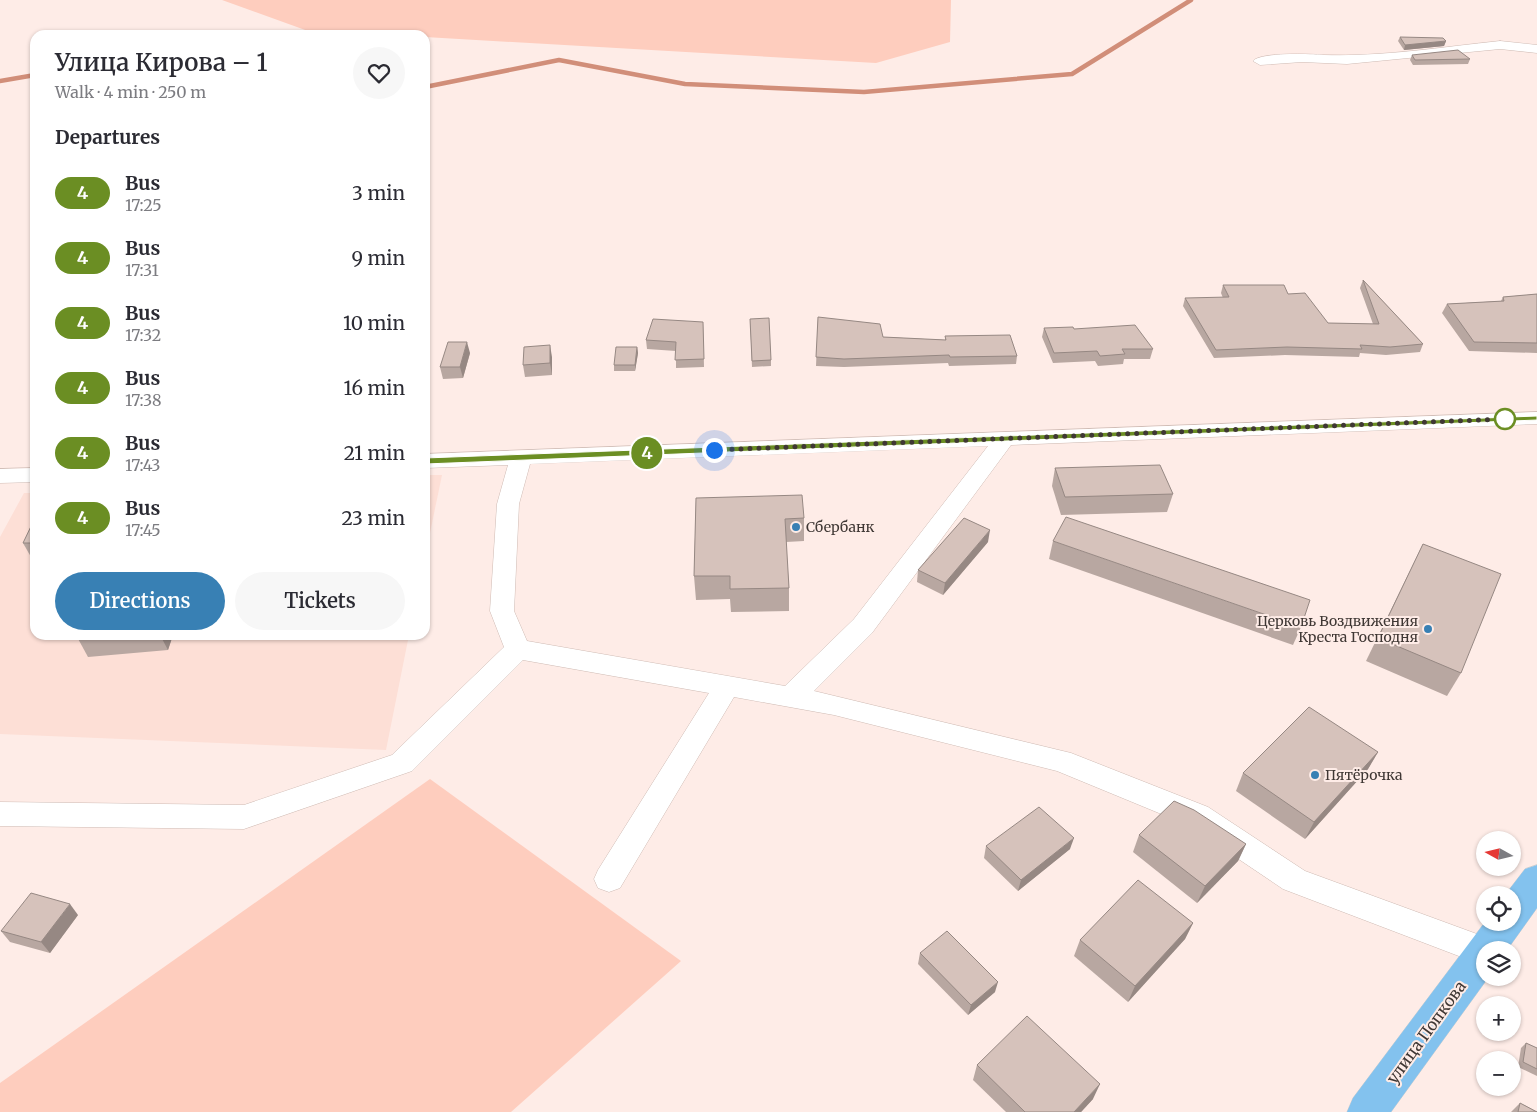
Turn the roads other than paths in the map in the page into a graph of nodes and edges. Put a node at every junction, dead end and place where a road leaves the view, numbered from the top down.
1 (1537, 49) edge
2 (1260, 61) dead end
3 (1537, 418) edge
4 (1005, 438) junction
5 (520, 458) junction
6 (430, 461) edge
7 (30, 475) edge
8 (0, 476) edge
9 (518, 649) junction
10 (727, 686) junction
11 (790, 698) junction
12 (0, 814) edge
13 (609, 879) dead end
14 (1537, 880) edge
15 (1521, 902) edge
16 (1476, 948) edge
17 (1476, 963) edge
18 (1367, 1112) edge

1 - 2 street
3 - 4 street
4 - 5 street
4 - 11 street
5 - 6 street
5 - 9 street
7 - 8 street
9 - 10 street
9 - 12 street
10 - 11 street
10 - 13 street
11 - 16 street
14 - 15 main road
17 - 18 main road, улица Попкова

